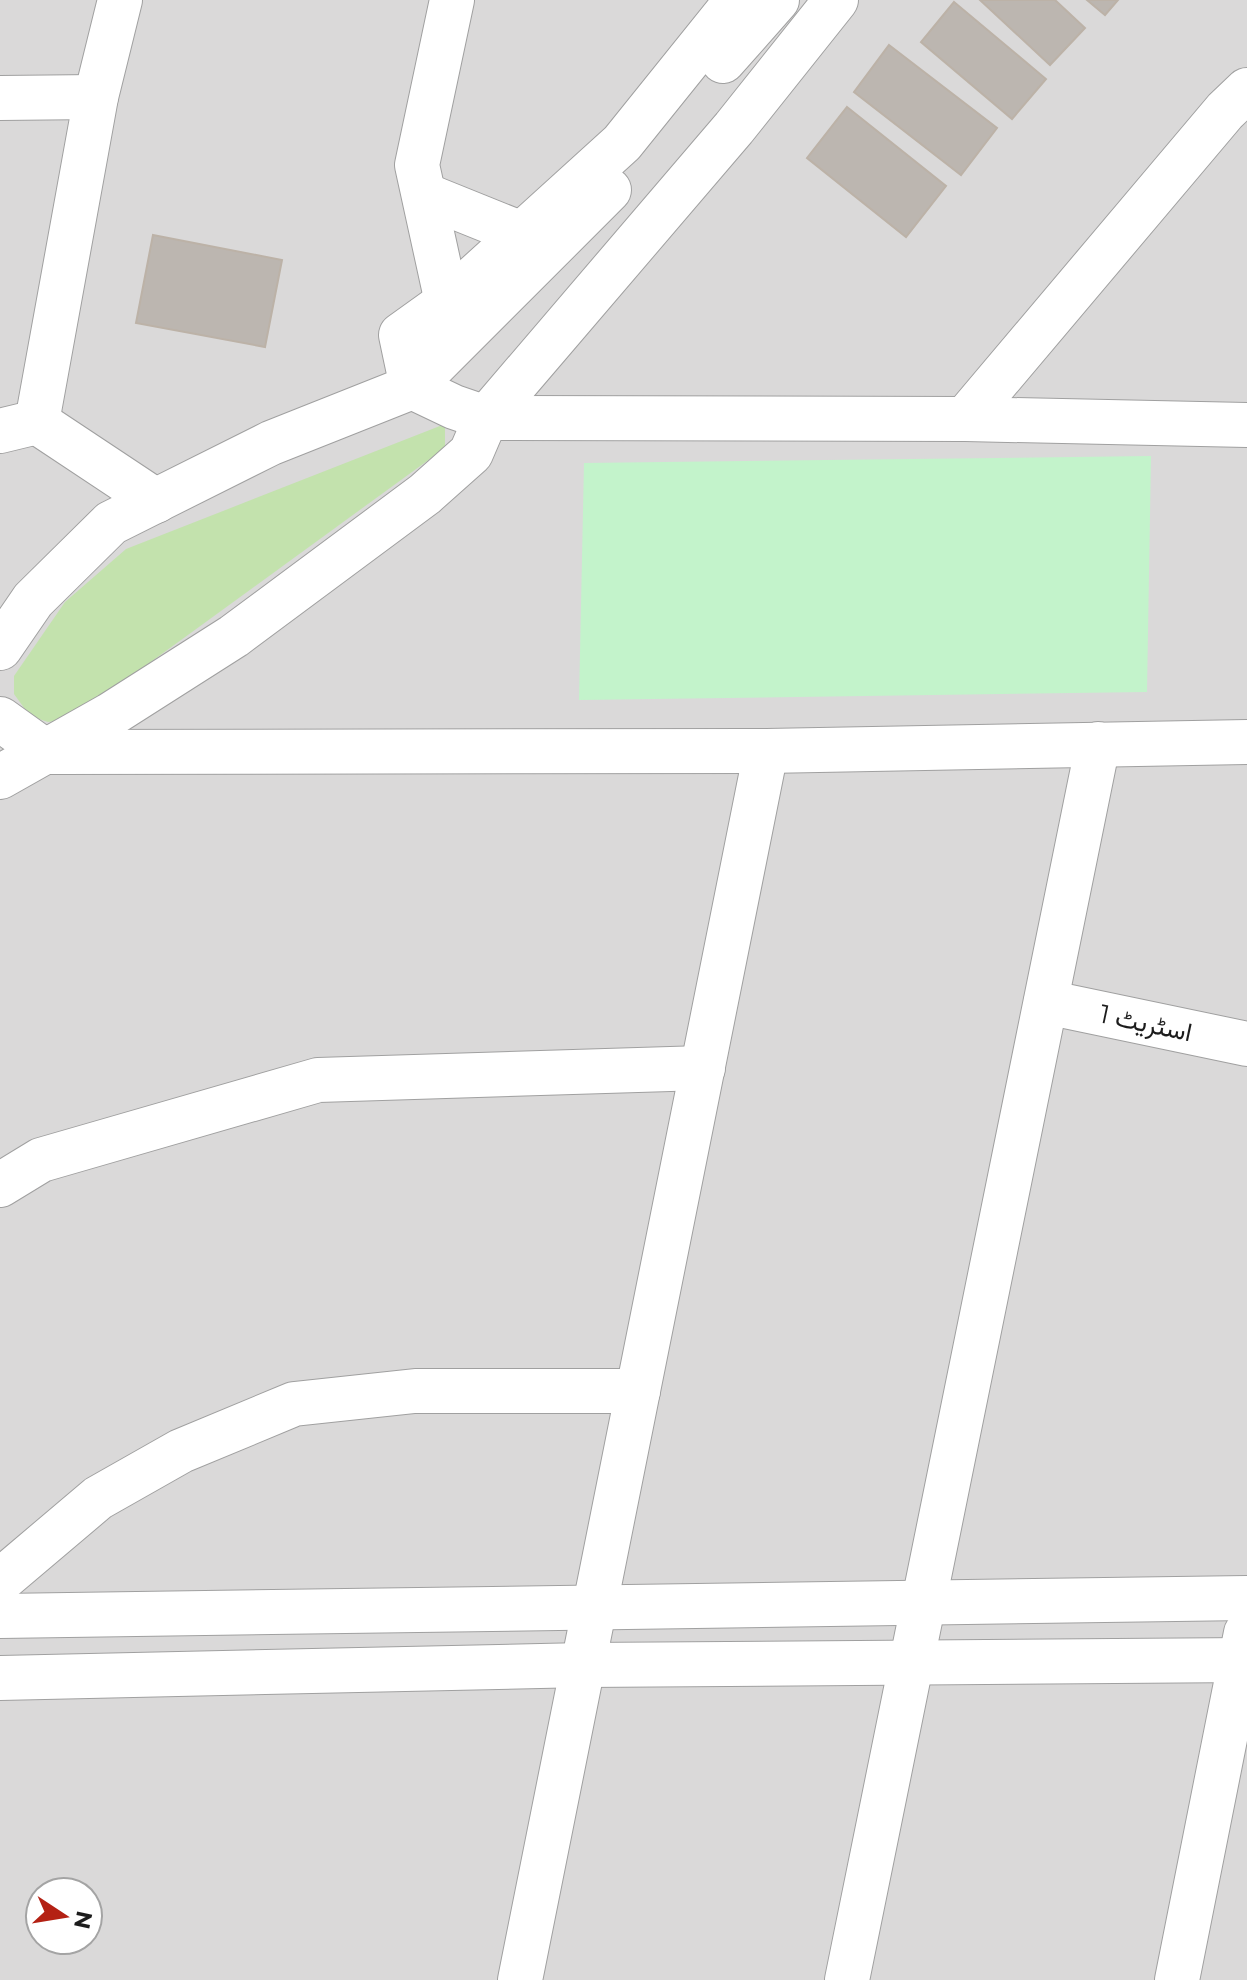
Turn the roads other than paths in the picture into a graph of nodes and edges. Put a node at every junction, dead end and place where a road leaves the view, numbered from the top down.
1 (120, 0) edge
2 (452, 0) edge
3 (737, 0) edge
4 (777, 0) edge
5 (836, 0) edge
6 (1247, 90) edge
7 (96, 97) junction
8 (0, 98) edge
9 (425, 195) junction
10 (522, 234) junction
11 (447, 302) junction
12 (412, 387) junction
13 (486, 418) junction
14 (965, 419) junction
15 (1247, 425) edge
16 (19, 426) edge
17 (156, 501) junction
18 (0, 648) edge
19 (0, 719) edge
20 (1247, 742) edge
21 (1098, 744) junction
22 (766, 751) junction
23 (46, 752) junction
24 (0, 777) edge
25 (1046, 1002) junction
26 (1247, 1044) edge
27 (703, 1068) junction
28 (0, 1185) edge
29 (638, 1391) junction
30 (0, 1581) edge
31 (1247, 1598) edge
32 (924, 1601) junction
33 (595, 1605) junction
34 (0, 1616) edge
35 (1245, 1649) edge
36 (911, 1662) junction
37 (584, 1665) junction
38 (0, 1678) edge
39 (520, 1980) edge
40 (847, 1980) edge
41 (1177, 1980) edge

1 - 7 street
2 - 9 street
3 - 10 street
4 - 12 street
5 - 13 street
6 - 14 street
7 - 8 street
7 - 16 street
9 - 10 street
9 - 11 street
10 - 11 street
11 - 12 street
12 - 13 street
12 - 17 street
13 - 14 street
13 - 23 street
14 - 15 street
16 - 17 street
17 - 18 street
19 - 23 street
20 - 21 street
21 - 22 street
21 - 25 street
22 - 23 street
22 - 27 street
23 - 24 street
25 - 26 street, اسٹریٹ 1
25 - 32 street
27 - 28 street
27 - 29 street
29 - 30 street
29 - 33 street
31 - 32 street
32 - 33 street
32 - 36 street
33 - 34 street
33 - 37 street
35 - 36 street
35 - 41 street
36 - 37 street
36 - 40 street
37 - 38 street
37 - 39 street

